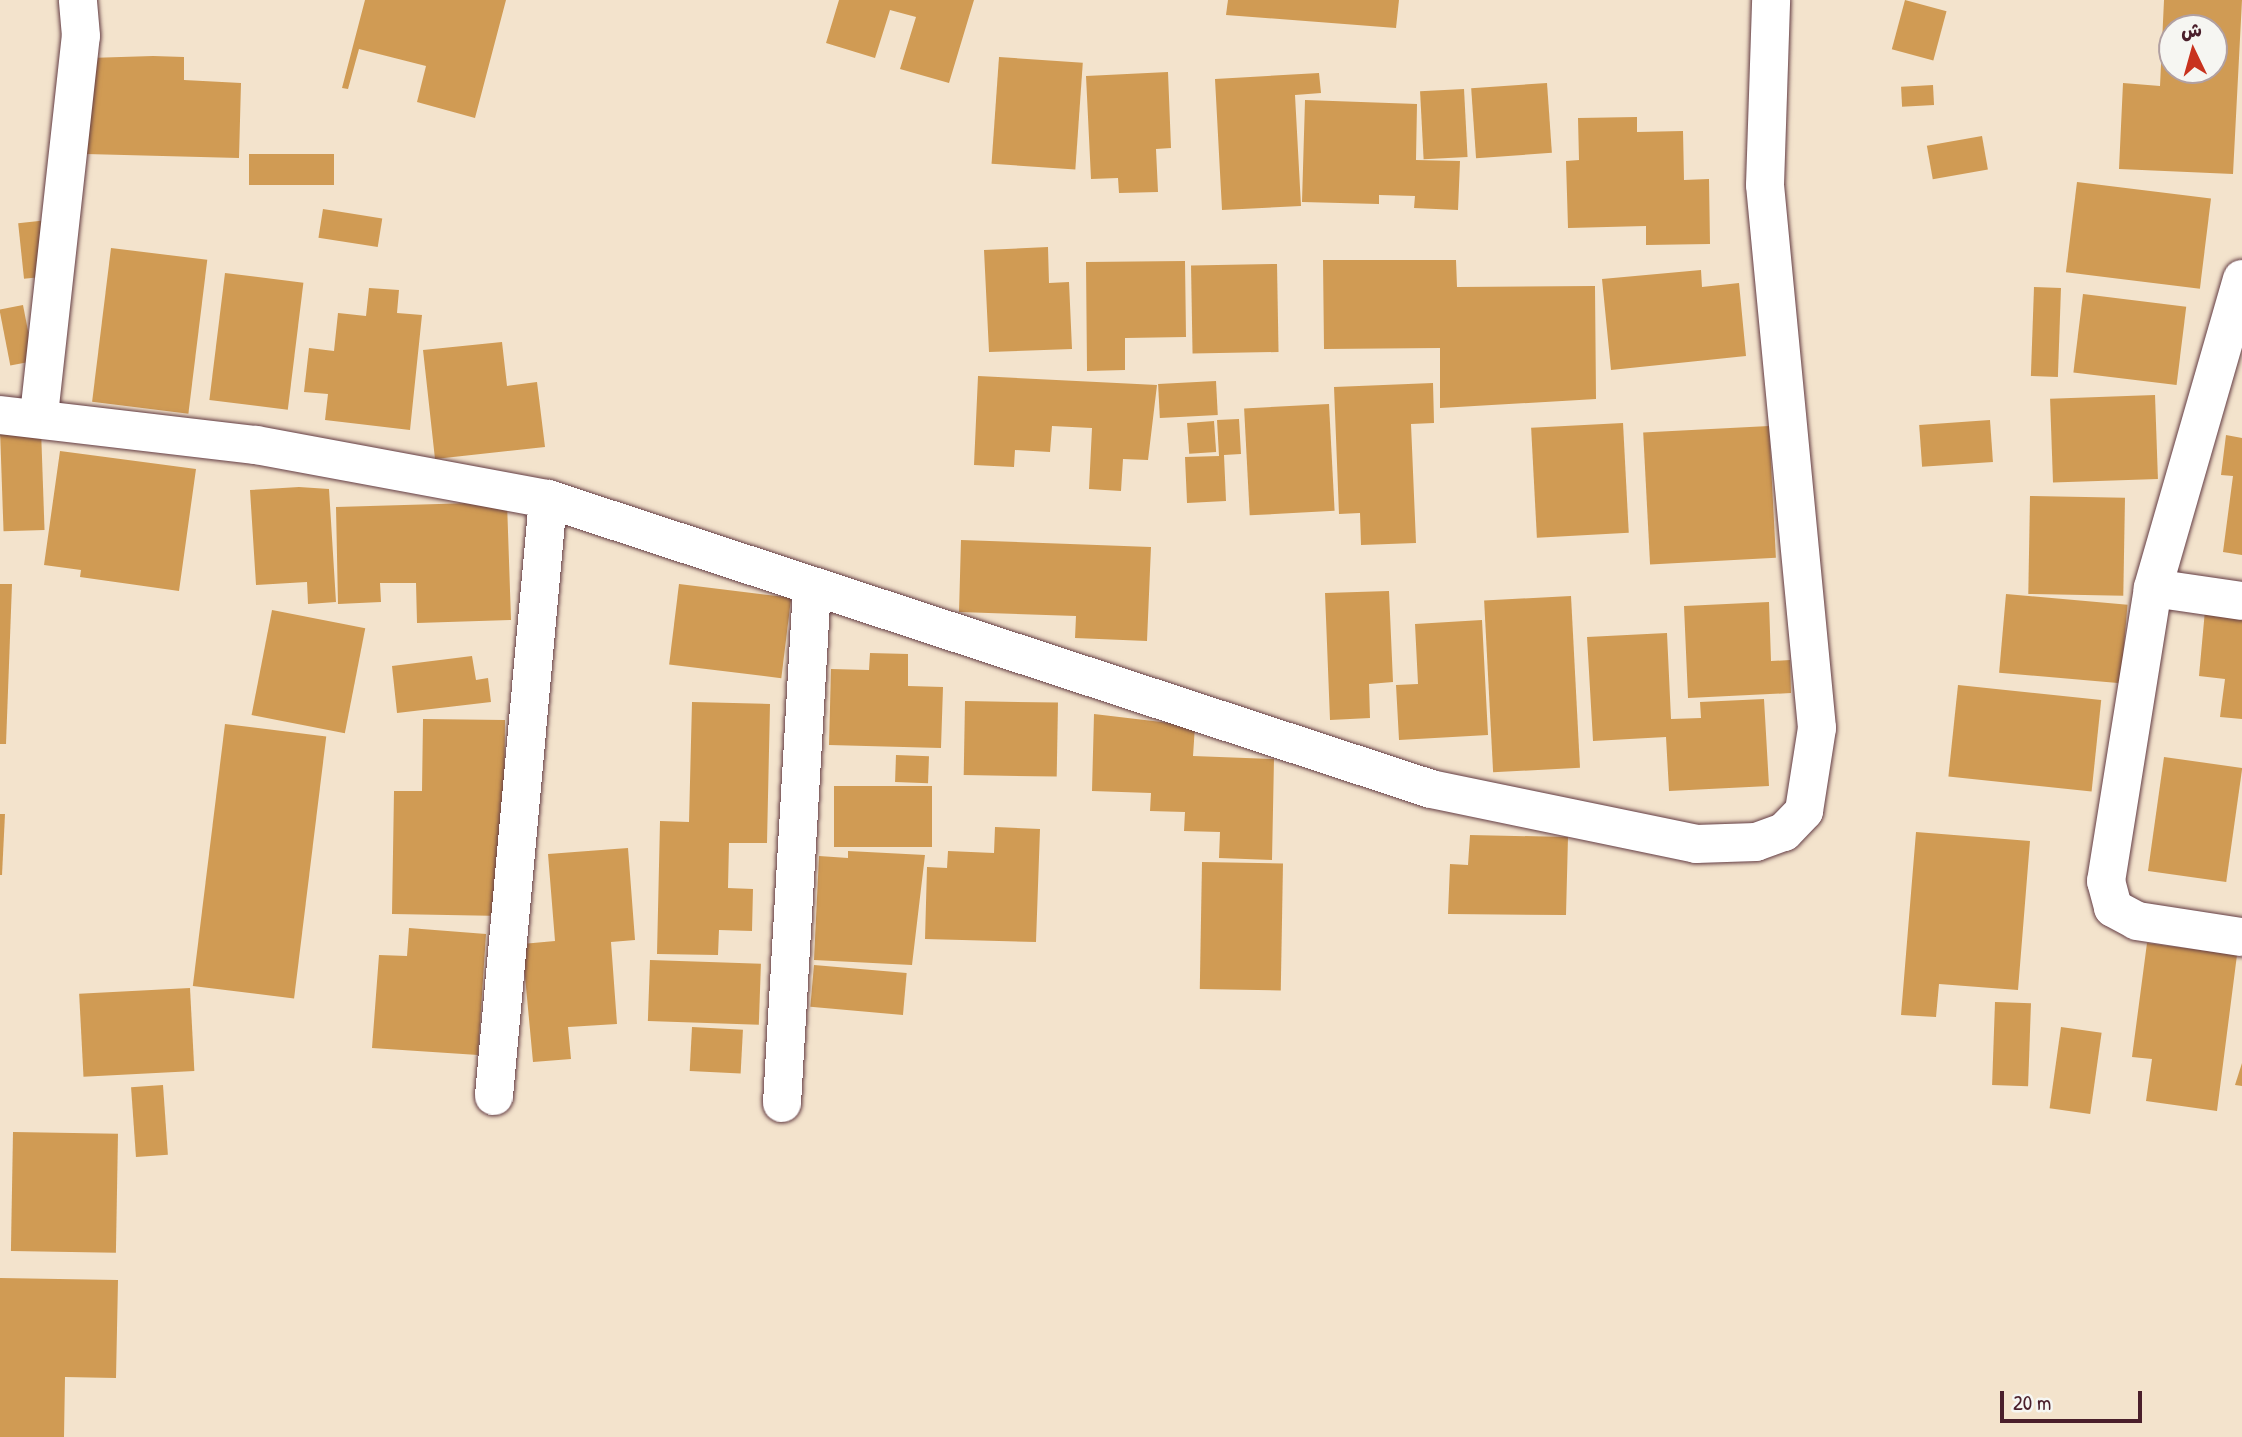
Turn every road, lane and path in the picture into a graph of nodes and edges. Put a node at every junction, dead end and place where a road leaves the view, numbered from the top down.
1 (78, 0) edge
2 (1771, 0) edge
3 (2242, 279) edge
4 (0, 415) edge
5 (39, 415) junction
6 (548, 499) junction
7 (812, 588) junction
8 (2153, 588) junction
9 (2242, 601) edge
10 (2242, 937) edge
11 (494, 1096) dead end
12 (782, 1103) dead end

1 - 5 street
2 - 7 street
3 - 8 street
4 - 5 street
5 - 6 street
6 - 7 street
6 - 11 street
7 - 12 street
8 - 9 street
8 - 10 street

